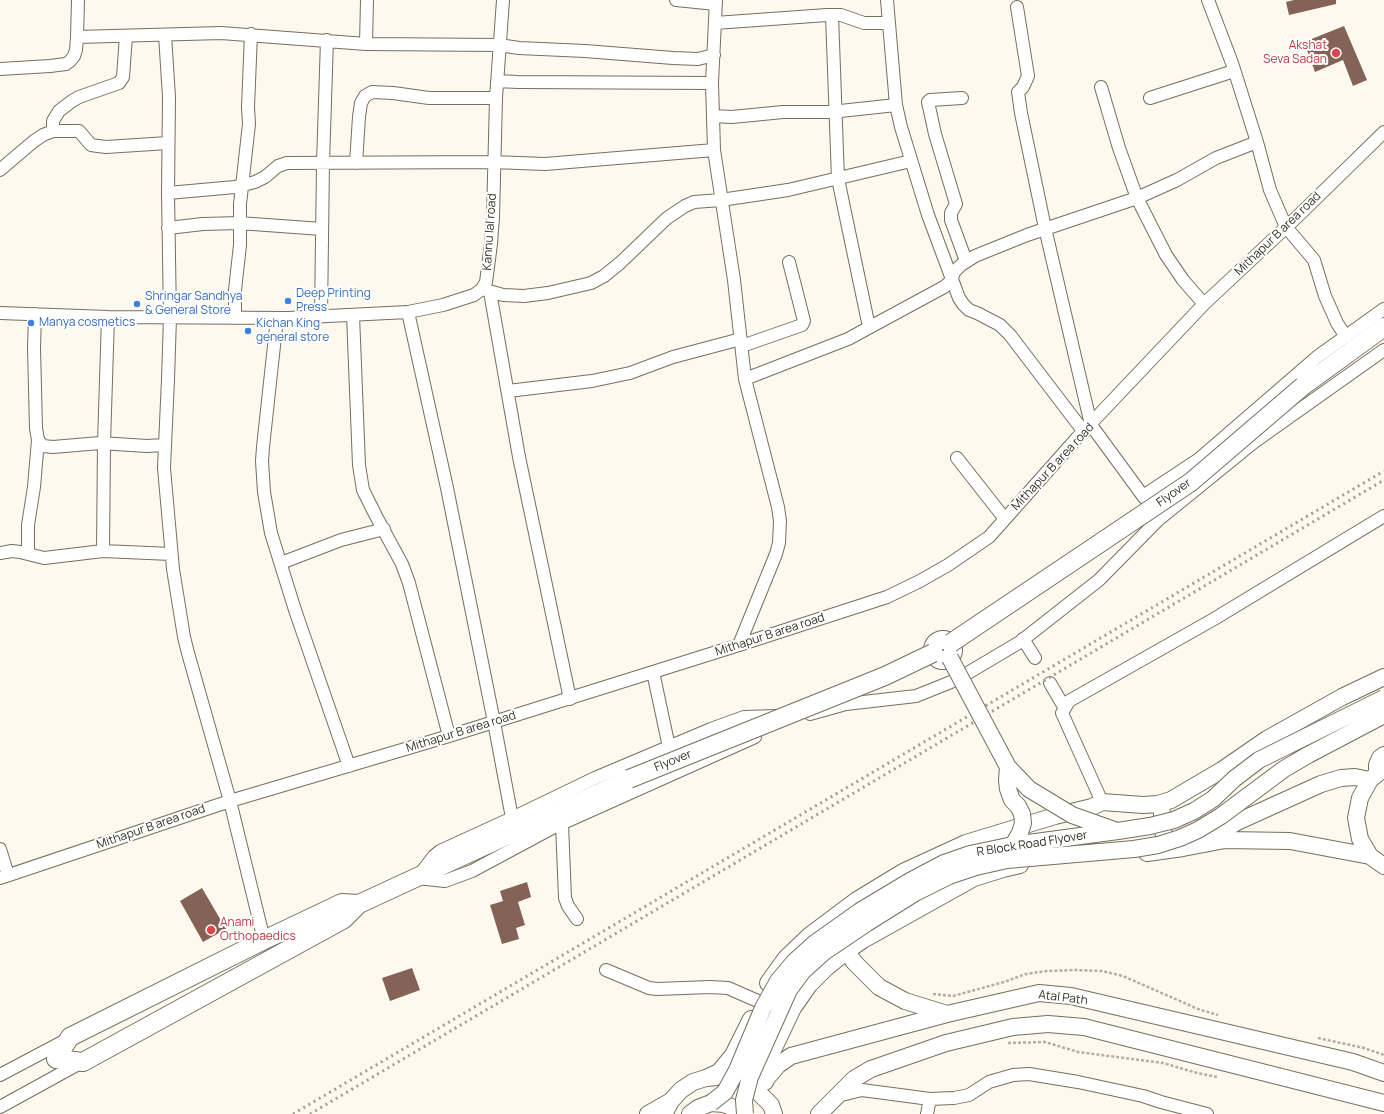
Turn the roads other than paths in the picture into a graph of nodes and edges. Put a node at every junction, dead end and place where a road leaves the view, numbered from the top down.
1 (78, 0) edge
2 (367, 0) edge
3 (503, 0) edge
4 (676, 0) edge
5 (886, 0) edge
6 (1208, 0) edge
7 (716, 2) edge
8 (1017, 7) dead end
9 (832, 15) junction
10 (715, 23) junction
11 (889, 23) junction
12 (251, 34) junction
13 (165, 35) junction
14 (126, 36) junction
15 (77, 37) junction
16 (327, 40) junction
17 (366, 44) junction
18 (500, 45) junction
19 (714, 55) junction
20 (0, 69) edge
21 (1234, 71) junction
22 (497, 81) junction
23 (712, 84) junction
24 (1101, 87) dead end
25 (496, 98) junction
26 (962, 98) dead end
27 (1150, 98) dead end
28 (896, 105) junction
29 (836, 111) junction
30 (712, 116) junction
31 (53, 131) junction
32 (1384, 132) edge
33 (1257, 142) junction
34 (168, 144) junction
35 (714, 150) junction
36 (493, 162) junction
37 (911, 162) junction
38 (323, 163) junction
39 (356, 163) junction
40 (0, 170) edge
41 (838, 179) junction
42 (242, 185) junction
43 (168, 193) junction
44 (1137, 198) junction
45 (722, 200) junction
46 (239, 223) junction
47 (1286, 227) junction
48 (168, 228) junction
49 (1045, 228) junction
50 (322, 229) junction
51 (966, 261) junction
52 (789, 262) dead end
53 (951, 281) junction
54 (486, 290) junction
55 (1204, 304) junction
56 (1384, 309) edge
57 (408, 312) junction
58 (0, 313) edge
59 (35, 314) junction
60 (353, 315) junction
61 (321, 316) junction
62 (108, 317) junction
63 (170, 318) junction
64 (234, 318) junction
65 (277, 318) junction
66 (1384, 326) edge
67 (869, 327) junction
68 (1346, 337) junction
69 (741, 343) junction
70 (1384, 350) edge
71 (745, 379) junction
72 (508, 391) junction
73 (1087, 428) junction
74 (38, 440) junction
75 (104, 443) junction
76 (164, 445) junction
77 (957, 458) dead end
78 (1188, 466) junction
79 (1202, 485) junction
80 (1143, 496) junction
81 (1384, 516) edge
82 (1161, 517) junction
83 (1005, 518) junction
84 (384, 529) junction
85 (103, 551) junction
86 (0, 553) edge
87 (28, 554) junction
88 (172, 554) junction
89 (280, 562) junction
90 (1023, 639) junction
91 (739, 645) junction
92 (945, 651) junction
93 (1035, 658) dead end
94 (653, 672) junction
95 (1384, 678) edge
96 (1050, 683) dead end
97 (1384, 698) edge
98 (570, 699) junction
99 (1064, 707) junction
100 (805, 715) junction
101 (1384, 715) edge
102 (494, 722) junction
103 (449, 736) junction
104 (669, 747) junction
105 (1384, 755) edge
106 (349, 766) junction
107 (1008, 767) junction
108 (1377, 774) edge
109 (230, 800) junction
110 (1102, 802) junction
111 (1161, 803) junction
112 (512, 818) junction
113 (562, 824) junction
114 (1118, 831) junction
115 (1014, 845) junction
116 (1202, 845) junction
117 (0, 849) edge
118 (1165, 850) junction
119 (1370, 856) junction
120 (1384, 866) edge
121 (4, 877) edge
122 (416, 878) junction
123 (878, 887) junction
124 (359, 904) junction
125 (577, 920) dead end
126 (898, 921) junction
127 (264, 940) junction
128 (847, 951) junction
129 (270, 960) junction
130 (606, 970) dead end
131 (760, 1002) junction
132 (124, 1010) junction
133 (947, 1014) junction
134 (136, 1033) junction
135 (70, 1038) junction
136 (83, 1062) junction
137 (1384, 1073) edge
138 (0, 1074) edge
139 (706, 1078) junction
140 (757, 1090) junction
141 (835, 1097) junction
142 (930, 1099) junction
143 (1384, 1103) edge
144 (710, 1104) junction
145 (0, 1107) edge
146 (667, 1107) edge
147 (648, 1114) edge
148 (690, 1114) edge
149 (742, 1114) edge
150 (745, 1114) edge
151 (774, 1114) edge
152 (819, 1114) edge
153 (927, 1114) edge
154 (1206, 1114) edge

1 - 15 street
2 - 17 street
3 - 18 street, Kannu lal road
4 - 7 street
5 - 11 street
6 - 21 street
7 - 10 street
8 - 49 street
9 - 10 street
9 - 11 street
9 - 29 street
10 - 19 street
11 - 28 street
12 - 13 street
12 - 16 street
12 - 42 street
13 - 14 street
13 - 34 street
14 - 15 street
14 - 31 street
15 - 20 street
16 - 17 street
16 - 38 street
17 - 18 street
18 - 19 street
18 - 22 street, Kannu lal road
19 - 23 street
21 - 27 street
21 - 33 street
22 - 23 street
22 - 25 street, Kannu lal road
23 - 30 street
24 - 44 street
25 - 36 street, Kannu lal road
25 - 39 street
26 - 51 street
28 - 29 street
28 - 37 street
29 - 30 street
29 - 41 street
30 - 35 street
31 - 34 street
31 - 40 street
32 - 47 street, Mithapur B area road
33 - 44 street
33 - 47 street
34 - 43 street
35 - 36 street
35 - 45 street
36 - 39 street
36 - 54 street, Kannu lal road
37 - 41 street
37 - 53 street
38 - 39 street
38 - 42 street
38 - 50 street
41 - 45 street
41 - 67 street
42 - 43 street
42 - 46 street
43 - 48 street
44 - 49 street
44 - 55 street
45 - 54 street
45 - 69 street
46 - 48 street
46 - 50 street
46 - 64 street
47 - 55 street, Mithapur B area road
47 - 68 street
48 - 63 street
49 - 51 street
49 - 73 street
50 - 61 street
51 - 53 street
52 - 69 street
53 - 67 street
53 - 73 street
54 - 57 street
54 - 72 street
55 - 73 street, Mithapur B area road
56 - 68 street
57 - 60 street
57 - 102 street
58 - 59 street
59 - 62 street
59 - 74 street
60 - 61 street
60 - 84 street
61 - 65 street
62 - 63 street
62 - 75 street
63 - 64 street
63 - 76 street
64 - 65 street
65 - 89 street
66 - 92 highway, Flyover, bridge
67 - 71 street
68 - 78 street
69 - 71 street
69 - 72 street
70 - 79 street
71 - 91 street
72 - 98 street
73 - 80 street
73 - 83 street, Mithapur B area road
74 - 75 street
74 - 87 street
75 - 76 street
75 - 85 street
76 - 88 street
77 - 83 street
78 - 79 street
78 - 80 street
79 - 82 street
80 - 82 street
81 - 99 street
82 - 90 street
83 - 91 street, Mithapur B area road
84 - 89 street
84 - 103 street
85 - 87 street
85 - 88 street
86 - 87 street
88 - 109 street
89 - 106 street
90 - 93 street
90 - 100 street
91 - 94 street, Mithapur B area road
92 - 107 main road, bridge
92 - 122 highway, Flyover, bridge
94 - 98 street, Mithapur B area road
94 - 104 street
95 - 111 main road
96 - 99 street
97 - 114 main road, R Block Road Flyover, bridge
98 - 102 street, Mithapur B area road
99 - 110 street
100 - 104 street
100 - 113 street
101 - 150 main road, R Block Road Flyover, bridge
102 - 103 street, Mithapur B area road
102 - 112 street
103 - 106 street, Mithapur B area road
104 - 112 street
105 - 108 main road
106 - 109 street, Mithapur B area road
107 - 114 main road, bridge
107 - 115 main road, bridge
108 - 116 main road
108 - 119 main road
109 - 121 street, Mithapur B area road
109 - 127 street
110 - 111 main road
110 - 123 main road
111 - 118 main road
112 - 122 street
113 - 122 street
113 - 125 street
114 - 115 main road, R Block Road Flyover, bridge
115 - 144 main road, R Block Road Flyover, bridge
116 - 118 main road
116 - 119 main road
117 - 121 street
118 - 126 main road
119 - 120 main road
122 - 124 highway, Flyover
123 - 126 main road
123 - 131 main road
124 - 127 highway
124 - 129 highway
126 - 128 main road
127 - 129 highway
127 - 132 highway
128 - 133 main road
128 - 140 main road
129 - 134 highway
130 - 131 street
131 - 139 main road
132 - 134 highway
132 - 135 highway
133 - 137 main road, Atal Path
133 - 140 main road, Atal Path
134 - 136 highway
135 - 136 highway
135 - 138 street
136 - 145 street
139 - 140 main road
139 - 146 main road
140 - 151 main road
141 - 142 street
141 - 143 main road
141 - 152 main road
142 - 153 street
142 - 154 street
144 - 148 main road, R Block Road Flyover
144 - 149 main road
146 - 147 main road

